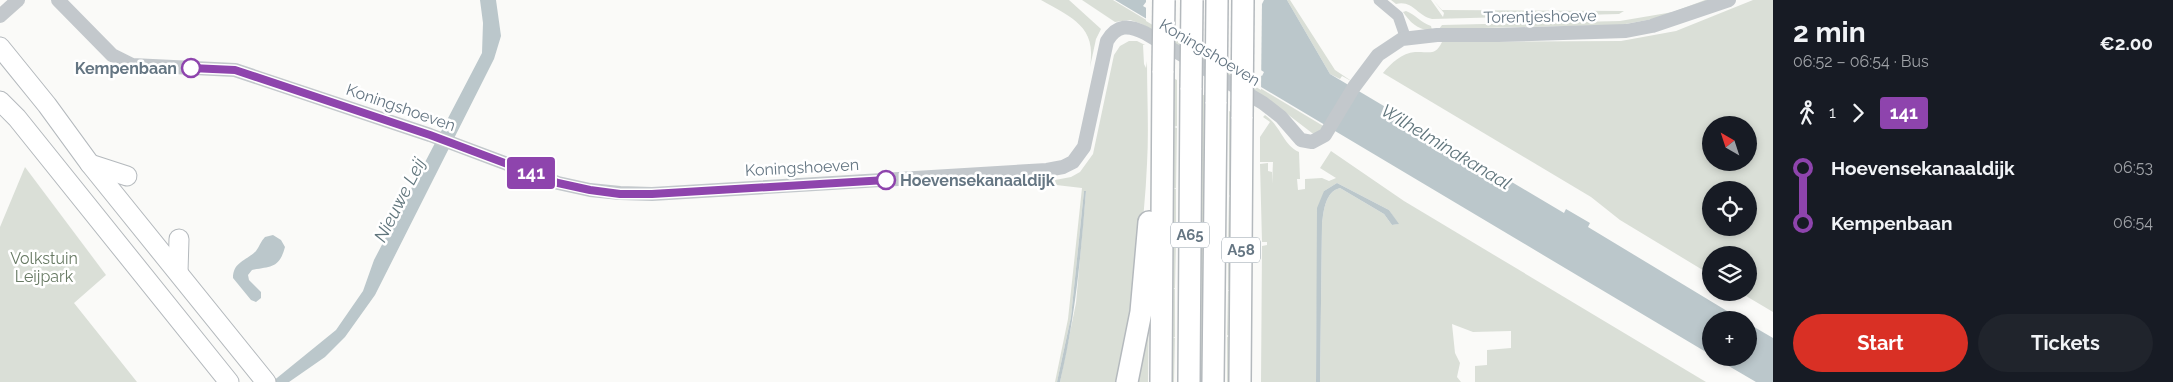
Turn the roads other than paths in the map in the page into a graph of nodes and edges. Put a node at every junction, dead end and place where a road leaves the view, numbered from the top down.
1 (18, 0) edge
2 (58, 0) edge
3 (1164, 0) edge
4 (1192, 0) edge
5 (1217, 0) edge
6 (1243, 0) edge
7 (1379, 0) edge
8 (1729, 0) edge
9 (0, 16) edge
10 (1406, 39) junction
11 (0, 47) edge
12 (0, 101) edge
13 (90, 164) junction
14 (1163, 166) junction
15 (127, 176) dead end
16 (179, 239) dead end
17 (127, 256) junction
18 (178, 272) junction
19 (132, 279) dead end
20 (194, 358) dead end
21 (223, 375) edge
22 (266, 382) edge
23 (1127, 382) edge
24 (1161, 382) edge
25 (1189, 382) edge
26 (1214, 382) edge
27 (1240, 382) edge

1 - 9 street
2 - 10 street, Koningshoeven
3 - 14 highway, bridge
4 - 25 highway, A65, bridge
5 - 26 highway, A65, bridge
6 - 27 highway, A58, bridge
7 - 10 street
8 - 10 street, Torentjeshoeve
11 - 13 highway
12 - 17 highway
13 - 15 highway
13 - 18 highway
14 - 23 highway
14 - 24 highway
16 - 18 highway
17 - 19 highway
17 - 21 highway
18 - 22 highway
20 - 21 highway

